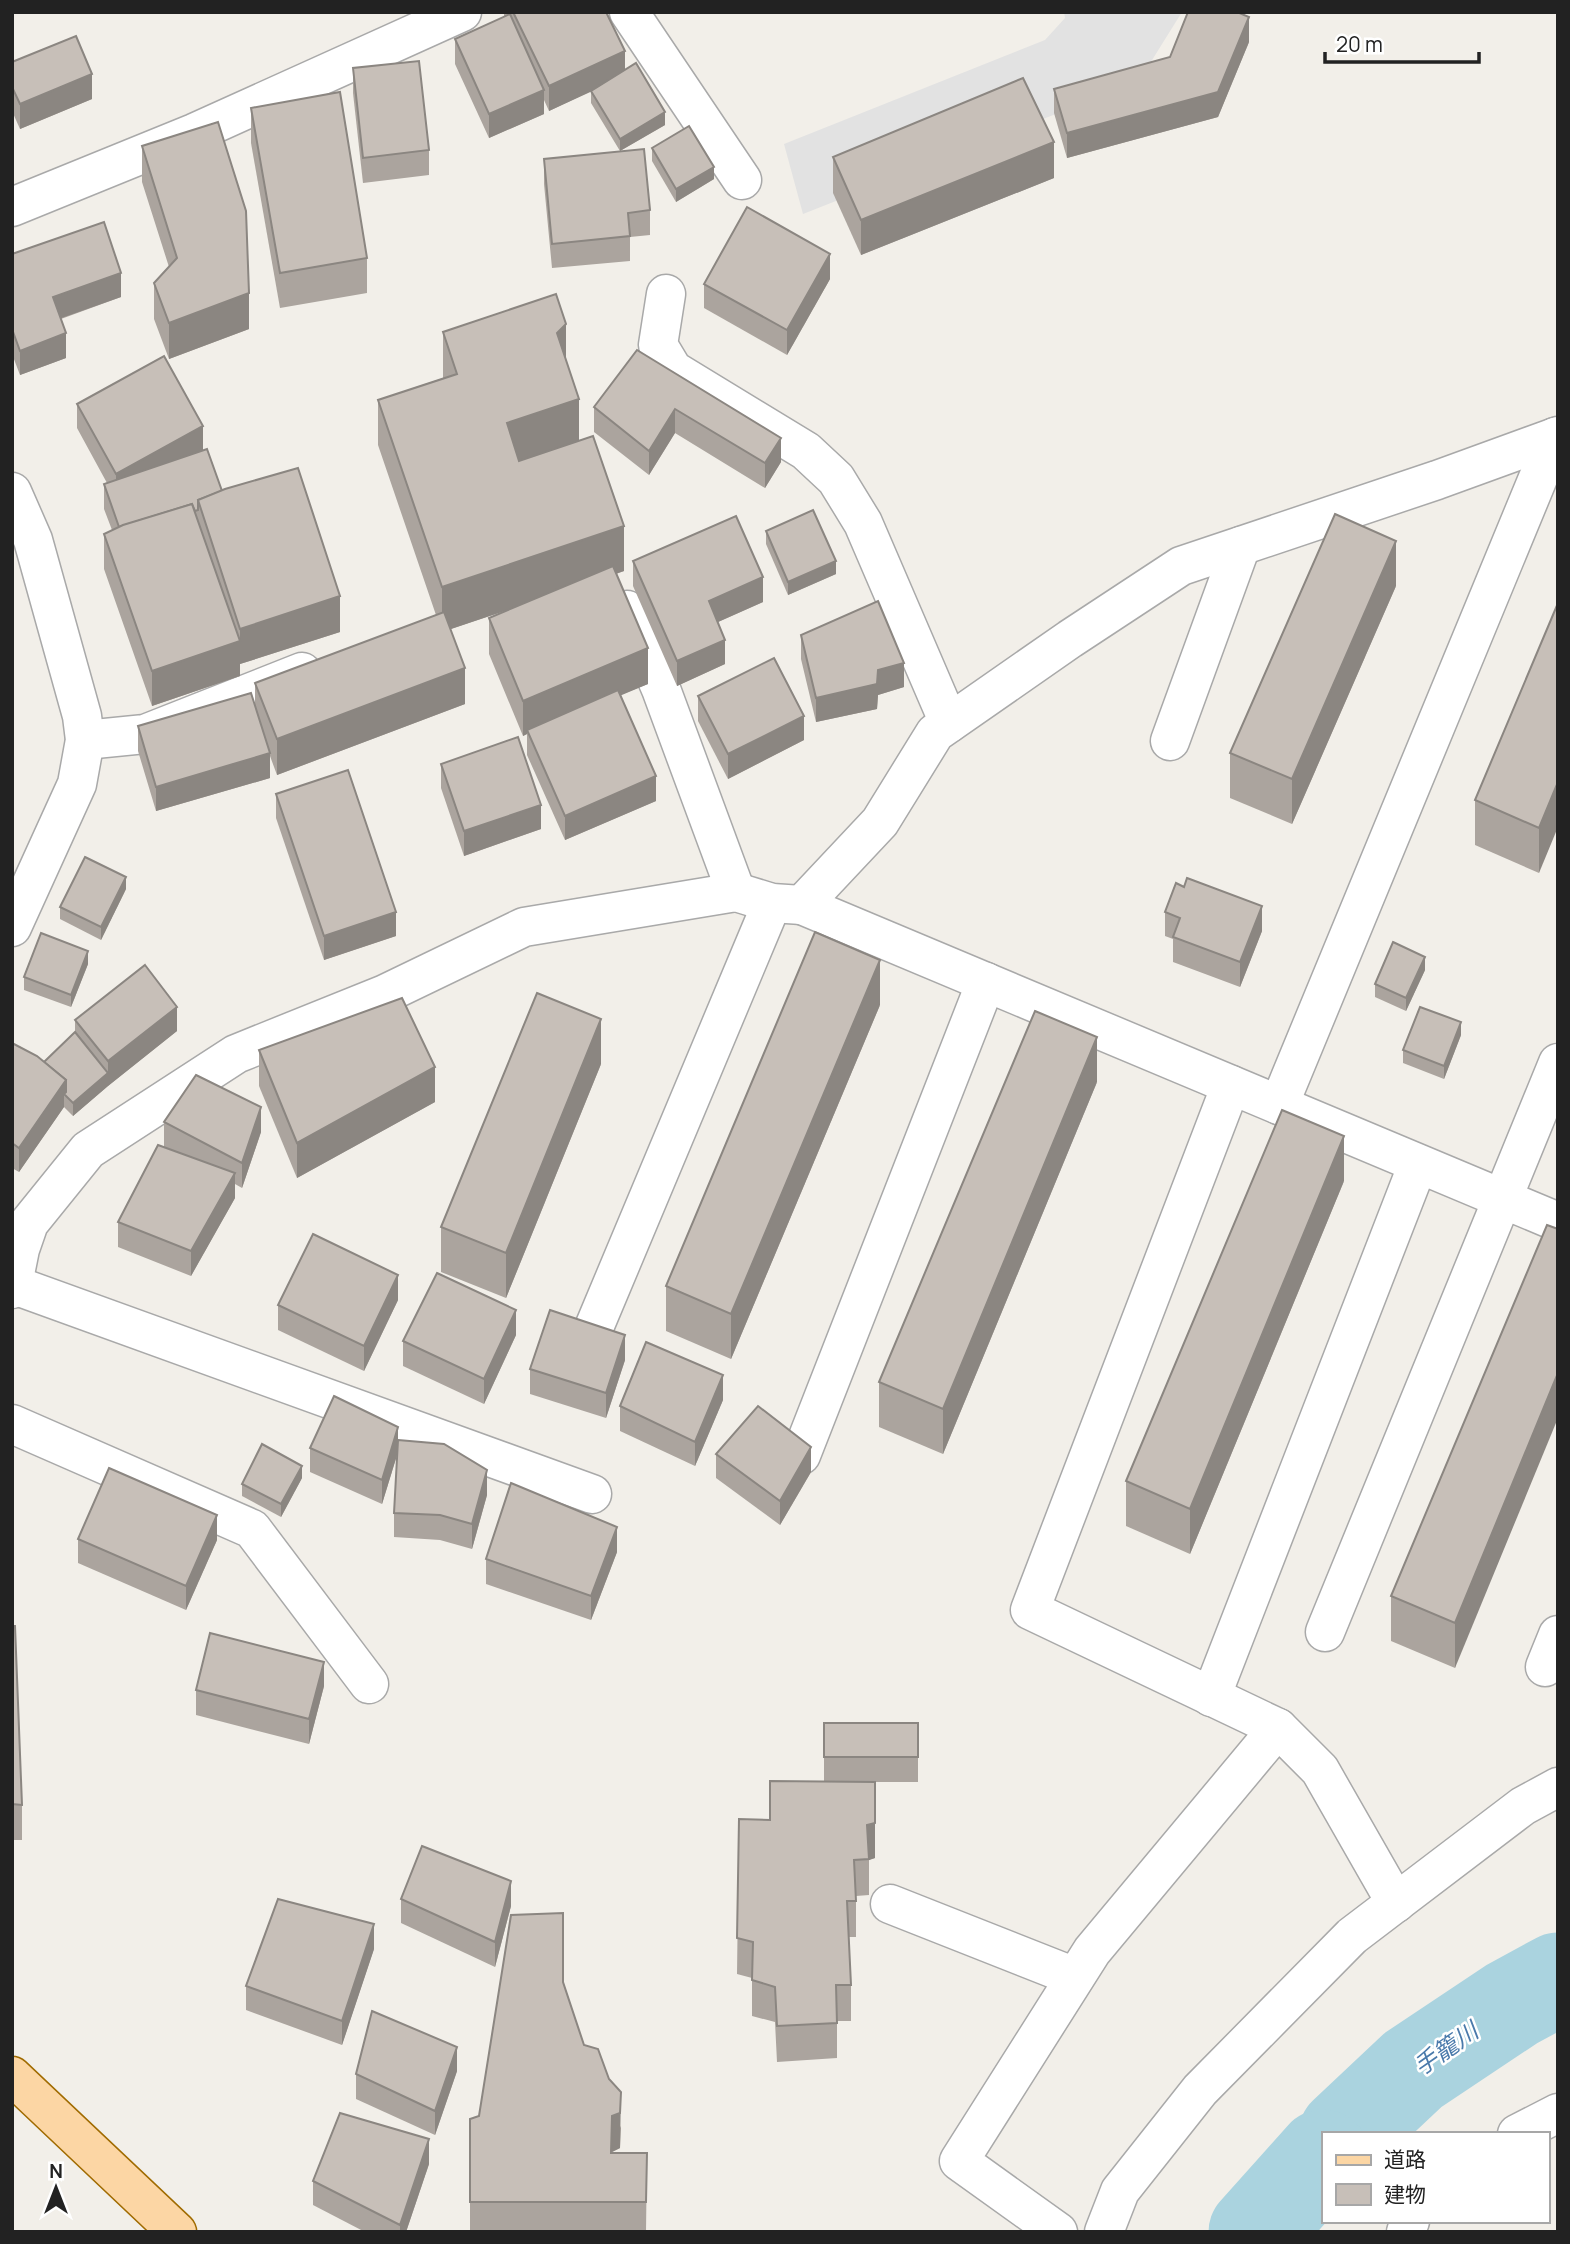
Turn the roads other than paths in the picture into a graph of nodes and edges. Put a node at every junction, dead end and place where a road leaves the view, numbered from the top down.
1 (462, 12) edge
2 (629, 12) edge
3 (742, 180) dead end
4 (12, 207) edge
5 (666, 294) dead end
6 (1556, 436) edge
7 (12, 492) edge
8 (1241, 546) junction
9 (623, 600) edge
10 (334, 660) edge
11 (949, 723) junction
12 (85, 740) junction
13 (1170, 741) dead end
14 (770, 900) junction
15 (12, 927) edge
16 (986, 982) junction
17 (1558, 1063) edge
18 (1231, 1085) junction
19 (1279, 1105) junction
20 (1418, 1164) junction
21 (1502, 1199) junction
22 (1558, 1222) edge
23 (15, 1267) edge
24 (590, 1337) edge
25 (12, 1424) edge
26 (802, 1454) edge
27 (593, 1494) dead end
28 (1325, 1632) dead end
29 (369, 1684) dead end
30 (1211, 1697) junction
31 (1278, 1728) junction
32 (1558, 1787) edge
33 (1396, 1903) junction
34 (890, 1904) dead end
35 (1075, 1977) junction
36 (12, 2076) edge
37 (1558, 2113) edge
38 (1521, 2132) edge
39 (177, 2232) edge
40 (1058, 2232) edge
41 (1104, 2232) edge

1 - 4 street
2 - 3 street
5 - 11 street
6 - 8 street
6 - 19 street
7 - 12 street
8 - 11 street
8 - 13 street
9 - 14 street
10 - 12 street
11 - 14 street
12 - 15 street
14 - 16 street
14 - 23 street
14 - 24 street
16 - 18 street
16 - 26 street
17 - 21 street
18 - 19 street
18 - 30 street
19 - 20 street
20 - 21 street
20 - 30 street
21 - 22 street
21 - 28 street
23 - 27 street
25 - 29 street
30 - 31 street
31 - 33 street
31 - 35 street
32 - 33 street
33 - 41 street
34 - 35 street
35 - 40 street
36 - 39 main road
37 - 38 street

